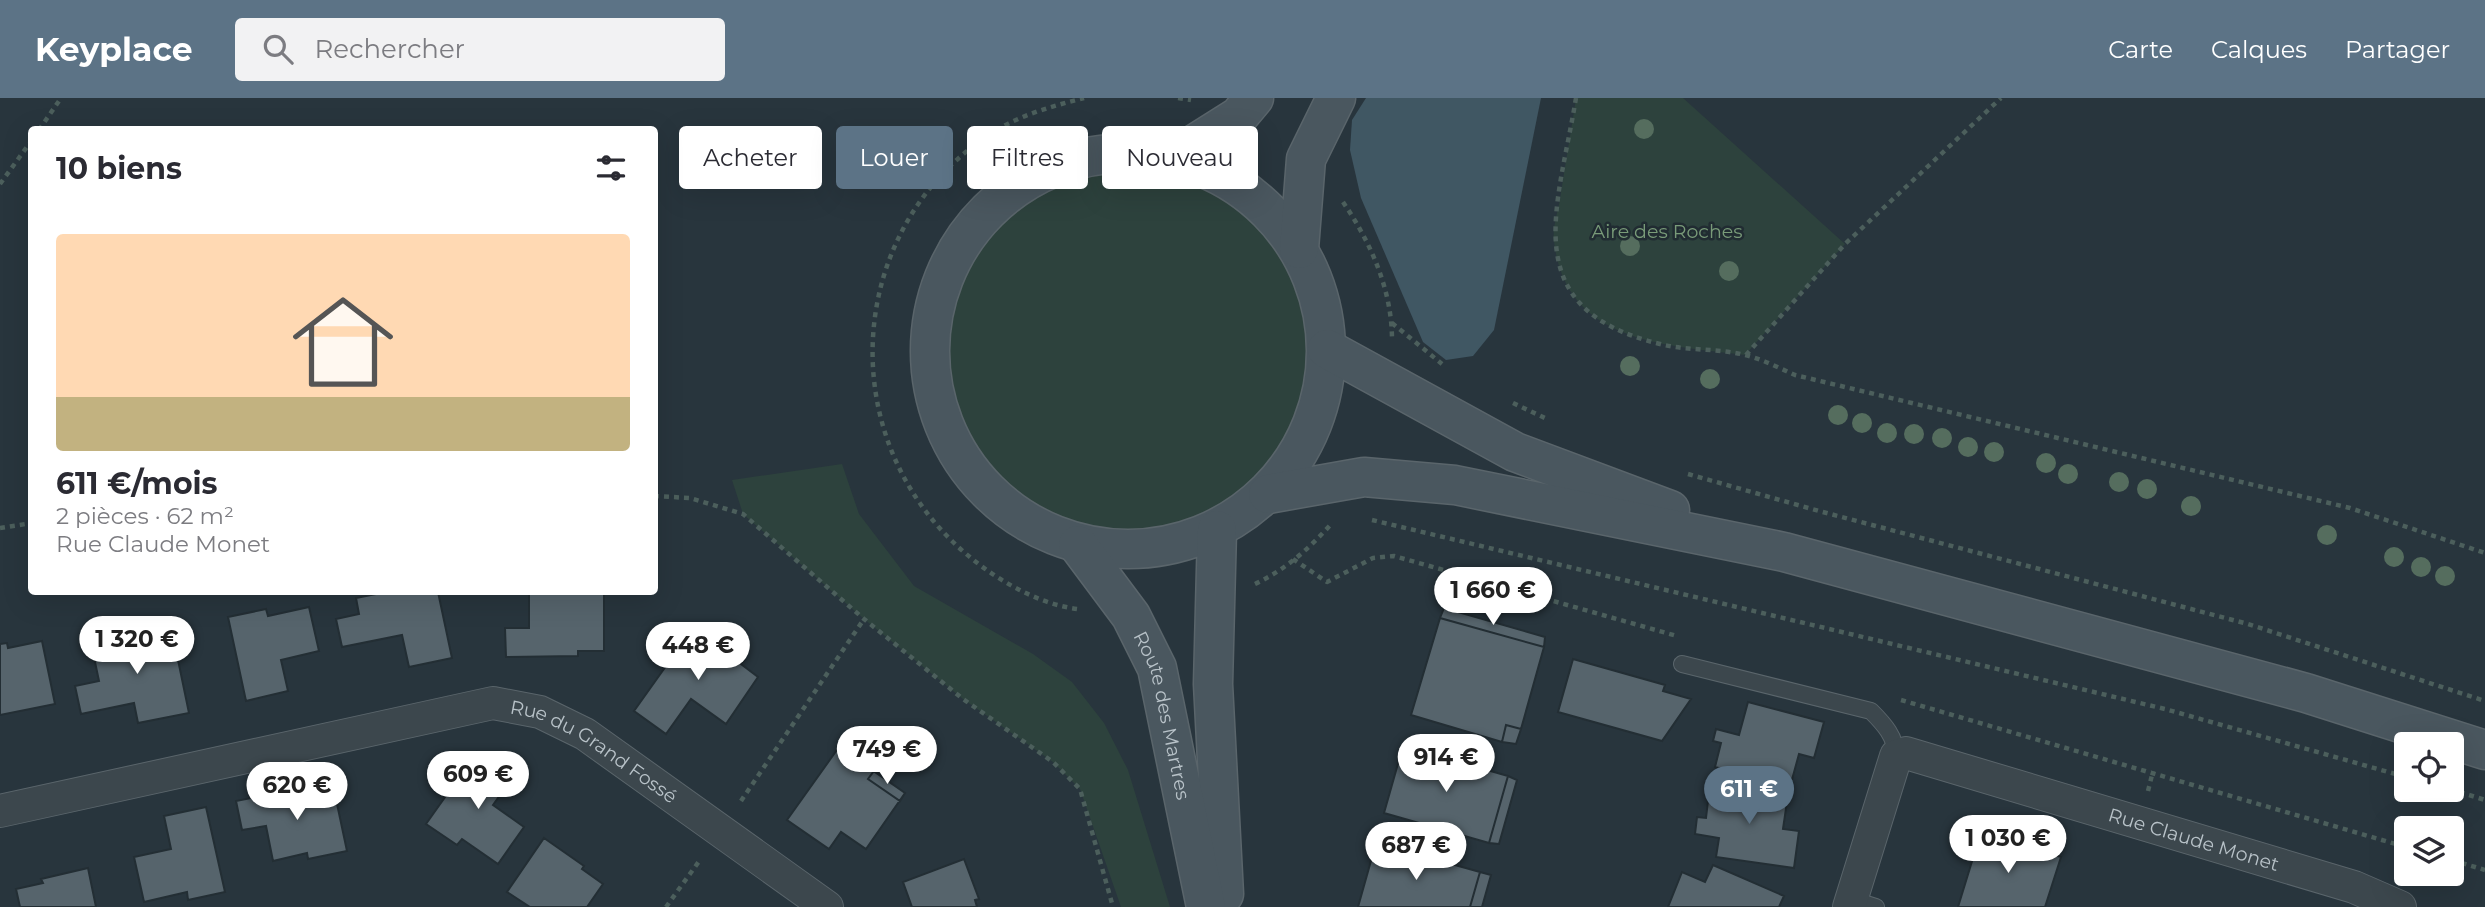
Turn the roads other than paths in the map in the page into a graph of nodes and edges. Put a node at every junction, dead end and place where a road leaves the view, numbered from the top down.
1 (1254, 98) edge
2 (1336, 98) edge
3 (1223, 126) edge
4 (1102, 155) edge
5 (1241, 189) edge
6 (1299, 249) junction
7 (1327, 349) junction
8 (1268, 494) junction
9 (1217, 530) junction
10 (1077, 545) junction
11 (1784, 552) junction
12 (1682, 664) dead end
13 (2485, 750) edge
14 (1896, 756) junction
15 (0, 811) edge
16 (1859, 904) edge
17 (827, 907) edge
18 (1206, 907) edge
19 (1225, 907) edge
20 (2400, 907) edge

1 - 3 main road
2 - 6 main road
4 - 10 main road
5 - 6 main road
6 - 7 main road
7 - 8 main road
7 - 11 main road
8 - 9 main road
8 - 11 main road
9 - 10 main road
9 - 19 main road, Route des Martres
10 - 18 main road, Route des Martres
11 - 13 main road
12 - 14 lane
14 - 16 street
14 - 20 street, Rue Claude Monet
15 - 17 street, Rue du Grand Fossé

